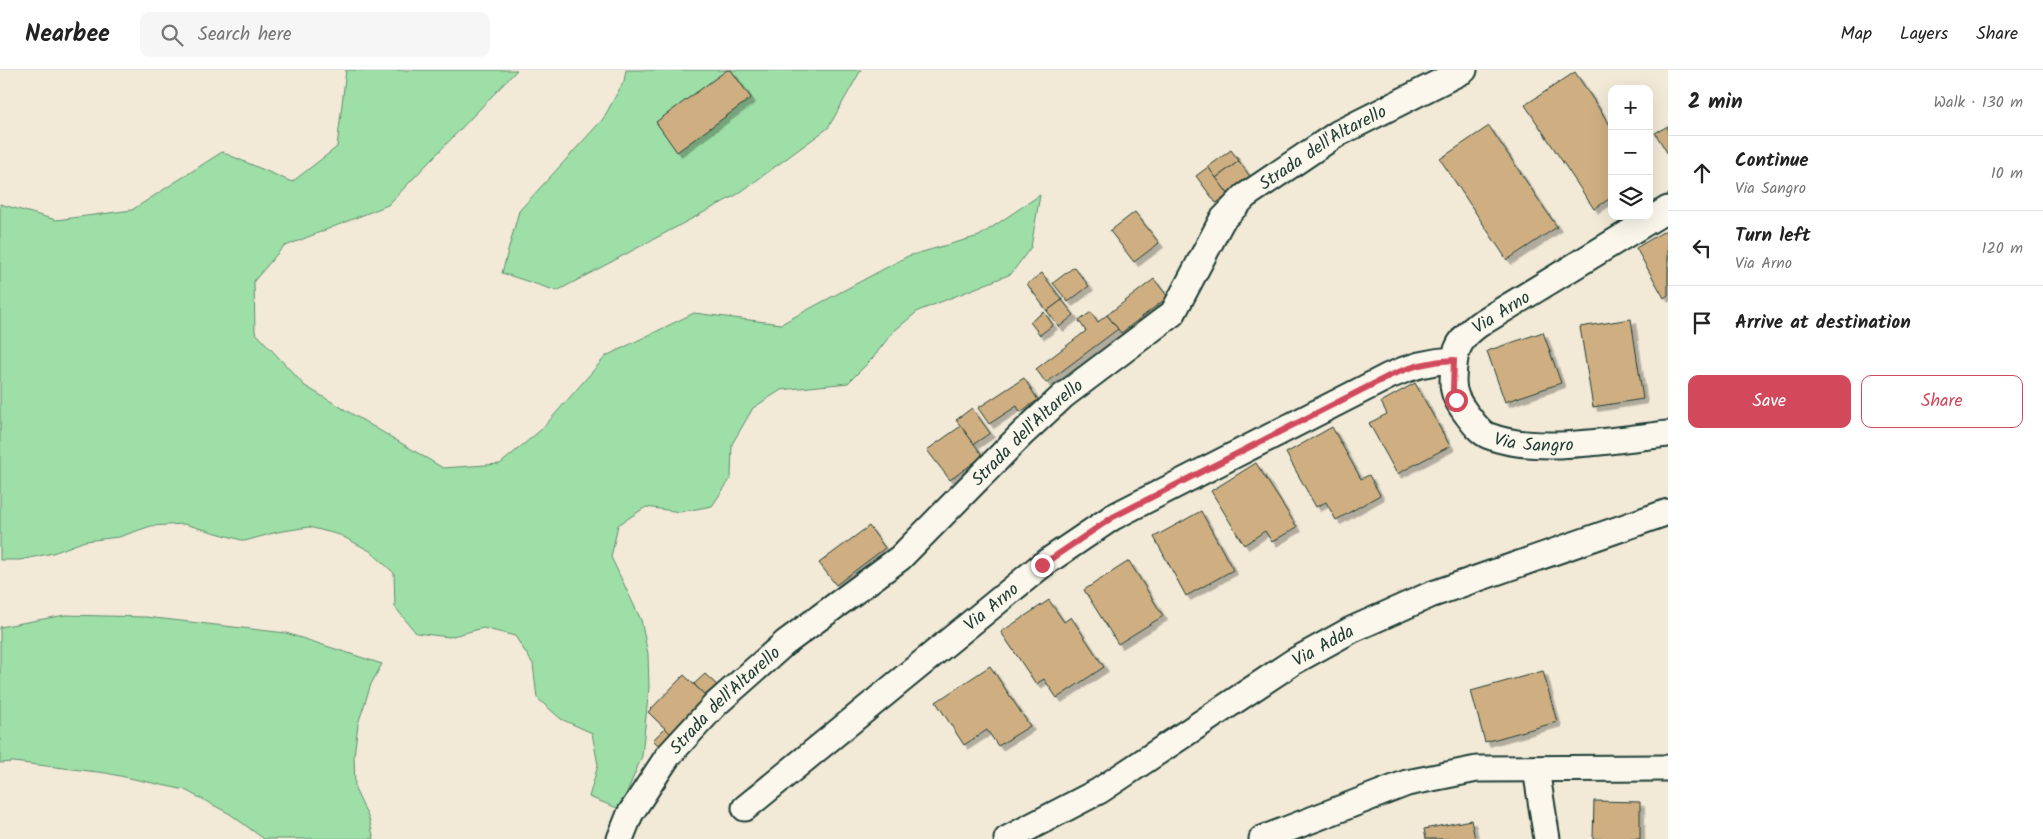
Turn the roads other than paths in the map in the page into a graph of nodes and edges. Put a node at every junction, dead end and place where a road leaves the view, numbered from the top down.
1 (1464, 70) edge
2 (1668, 209) edge
3 (1454, 360) junction
4 (1668, 434) edge
5 (1668, 512) edge
6 (1668, 768) edge
7 (1536, 769) junction
8 (745, 808) dead end
9 (620, 839) edge
10 (1007, 839) edge
11 (1262, 839) edge
12 (1547, 839) edge

1 - 9 street, Strada dell'Altarello
2 - 3 street, Via Arno
3 - 4 street, Via Sangro
3 - 8 street, Via Arno
5 - 10 street, Via Adda
6 - 7 street
7 - 11 street
7 - 12 street

